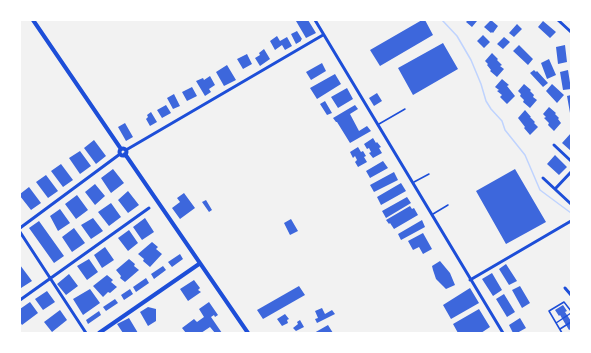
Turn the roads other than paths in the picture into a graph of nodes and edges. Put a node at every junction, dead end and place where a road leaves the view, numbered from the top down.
1 (33, 20) edge
2 (315, 20) edge
3 (558, 20) edge
4 (571, 32) edge
5 (323, 35) junction
6 (405, 109) dead end
7 (378, 125) junction
8 (554, 145) dead end
9 (123, 152) junction
10 (571, 161) edge
11 (571, 172) edge
12 (429, 174) dead end
13 (544, 178) dead end
14 (412, 183) junction
15 (555, 189) junction
16 (571, 204) edge
17 (448, 205) dead end
18 (149, 208) dead end
19 (431, 215) junction
20 (571, 221) edge
21 (20, 228) edge
22 (20, 232) edge
23 (199, 264) junction
24 (51, 279) junction
25 (470, 280) junction
26 (565, 288) dead end
27 (571, 296) edge
28 (20, 300) edge
29 (571, 312) edge
30 (556, 322) junction
31 (571, 322) edge
32 (560, 329) junction
33 (86, 333) edge
34 (99, 333) edge
35 (248, 333) edge
36 (503, 333) edge
37 (562, 333) edge

1 - 9 street
2 - 5 street
3 - 4 street
5 - 7 street
5 - 9 street
6 - 7 lane
7 - 14 street
8 - 10 street
9 - 21 street
9 - 23 street
11 - 15 street
12 - 14 lane
13 - 15 street
14 - 19 street
15 - 16 street
17 - 19 lane
18 - 24 street
19 - 25 street
20 - 25 street
22 - 24 street
23 - 34 street
23 - 35 street
24 - 28 street
24 - 33 street
25 - 36 street
26 - 27 street
29 - 30 lane
29 - 30 lane
30 - 32 lane
31 - 32 lane
32 - 37 lane

